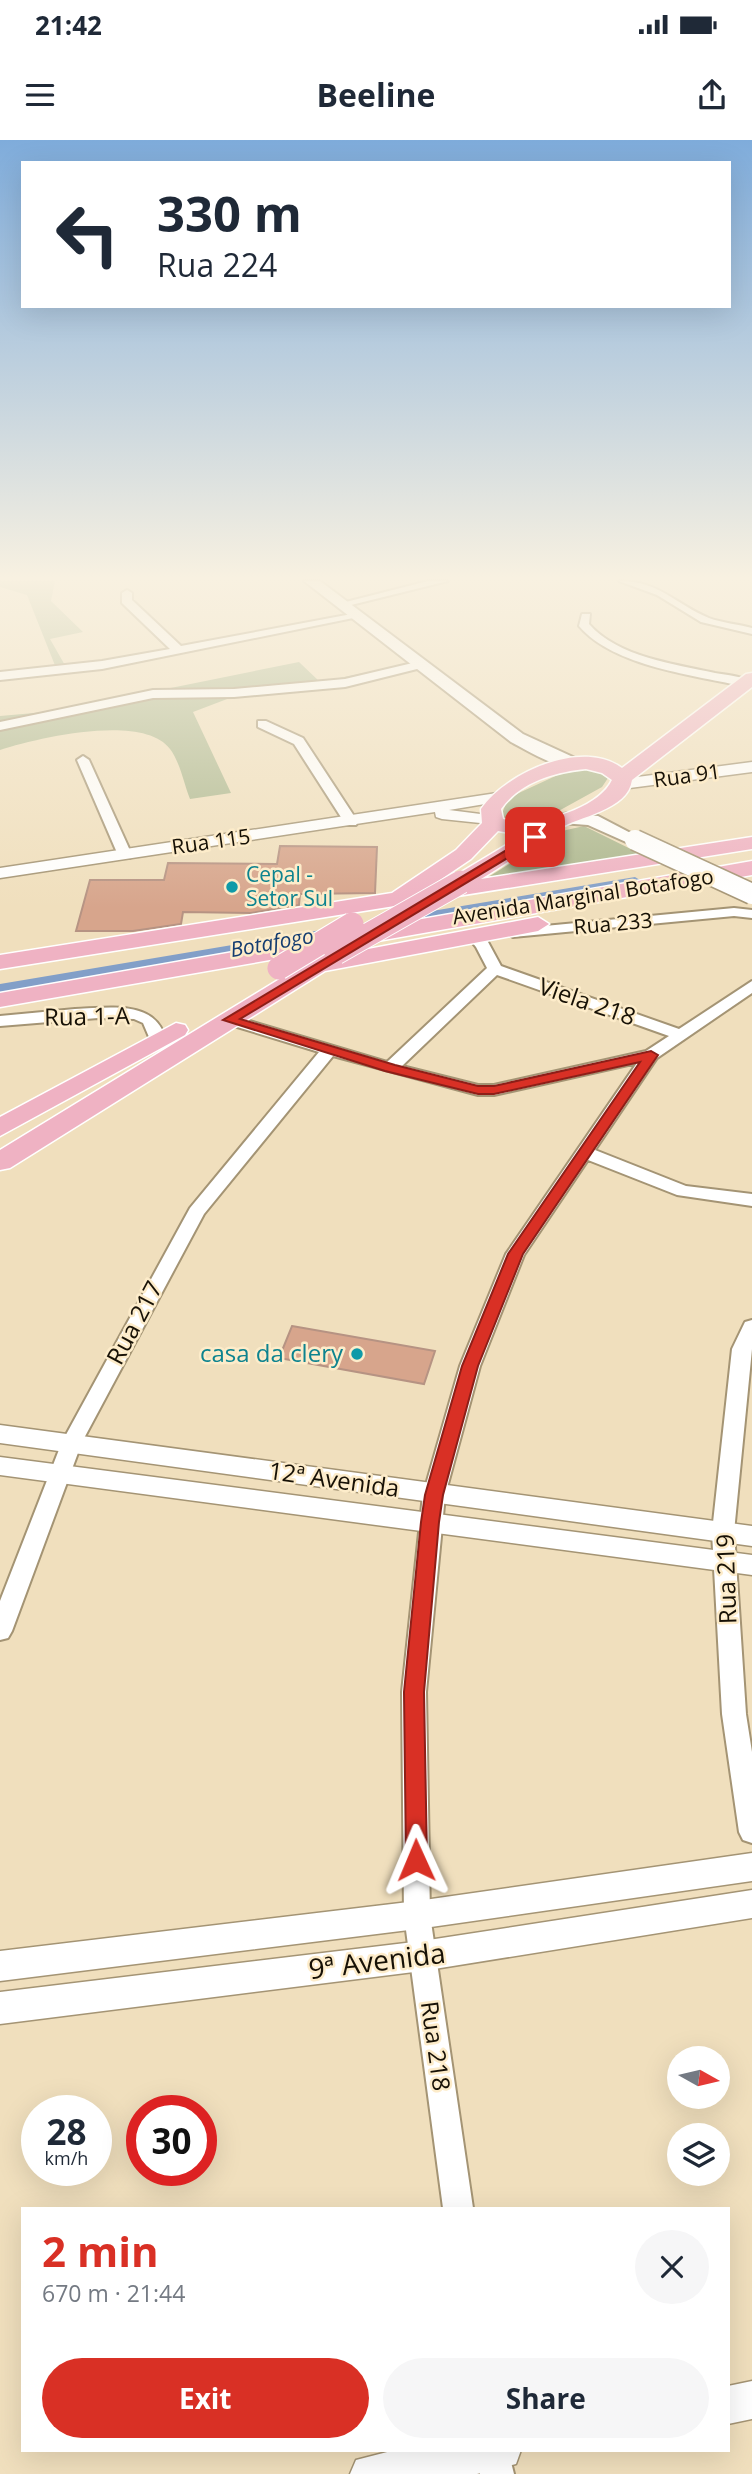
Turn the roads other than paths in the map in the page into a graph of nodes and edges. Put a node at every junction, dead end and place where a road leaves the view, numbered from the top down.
1 (268, 690) edge
2 (454, 690) edge
3 (736, 690) edge
4 (701, 717) junction
5 (262, 724) dead end
6 (0, 726) edge
7 (517, 738) junction
8 (83, 760) dead end
9 (585, 764) junction
10 (752, 766) edge
11 (535, 776) junction
12 (622, 781) junction
13 (603, 800) junction
14 (493, 813) junction
15 (351, 822) junction
16 (559, 823) junction
17 (752, 843) edge
18 (125, 855) junction
19 (752, 868) edge
20 (0, 873) edge
21 (752, 883) edge
22 (752, 894) edge
23 (752, 914) edge
24 (474, 936) junction
25 (327, 959) junction
26 (0, 962) edge
27 (495, 969) junction
28 (274, 972) junction
29 (752, 986) edge
30 (0, 1000) edge
31 (230, 1020) junction
32 (0, 1021) edge
33 (679, 1034) junction
34 (158, 1041) junction
35 (329, 1050) junction
36 (651, 1055) junction
37 (390, 1068) junction
38 (0, 1128) edge
39 (583, 1152) junction
40 (0, 1162) edge
41 (752, 1200) edge
42 (752, 1327) edge
43 (0, 1434) edge
44 (72, 1442) junction
45 (0, 1466) edge
46 (59, 1473) junction
47 (434, 1495) junction
48 (430, 1522) junction
49 (723, 1532) junction
50 (752, 1536) edge
51 (724, 1561) junction
52 (752, 1565) edge
53 (0, 1631) edge
54 (752, 1832) edge
55 (752, 1867) edge
56 (752, 1904) edge
57 (417, 1916) junction
58 (422, 1956) junction
59 (0, 1966) edge
60 (0, 2008) edge
61 (458, 2207) edge
62 (752, 2400) edge
63 (730, 2404) edge
64 (496, 2456) edge
65 (370, 2474) edge

1 - 6 street
2 - 7 main road
3 - 4 main road
4 - 9 main road
4 - 12 main road
5 - 15 street
7 - 9 main road
7 - 11 main road
8 - 18 street
9 - 11 main road
9 - 12 main road
10 - 12 street, Rua 91
11 - 14 main road
12 - 13 main road
13 - 16 main road
13 - 21 main road
14 - 15 street, Rua 115
14 - 16 main road
14 - 28 main road, bridge
15 - 18 street, Rua 115
16 - 22 main road, bridge
16 - 25 main road, bridge
17 - 26 main road, Avenida Marginal Botafogo
18 - 20 street, Rua 115
19 - 30 main road, Avenida Marginal Botafogo
21 - 24 main road
23 - 24 street, Rua 233
24 - 25 main road
24 - 27 street
25 - 31 main road
27 - 33 street, Viela 218
27 - 37 street
28 - 31 main road
28 - 34 main road
29 - 33 street, Rua 218
31 - 35 street
31 - 40 main road
32 - 34 street, Rua 1-A
33 - 36 street, Rua 218
34 - 38 main road
35 - 37 street
35 - 44 street, Rua 217
36 - 37 street
36 - 39 street, Rua 218
39 - 41 street
39 - 47 street, Rua 218
42 - 49 street, Rua 219
43 - 44 street, 12ª Avenida
44 - 46 street, Rua 217
44 - 47 street, 12ª Avenida
45 - 46 street, 12ª Avenida
46 - 48 street, 12ª Avenida
46 - 53 street, Rua 217
47 - 48 street, Rua 218
47 - 49 street, 12ª Avenida
48 - 51 street, 12ª Avenida
48 - 57 street, Rua 218
49 - 50 street, 12ª Avenida
49 - 51 street, Rua 219
51 - 52 street, 12ª Avenida
51 - 54 street, Rua 219
55 - 57 street, 9ª Avenida
56 - 58 street, 9ª Avenida
57 - 58 street, Rua 218
57 - 59 street, 9ª Avenida
58 - 60 street, 9ª Avenida
58 - 61 street, Rua 218
62 - 63 street
64 - 65 street

